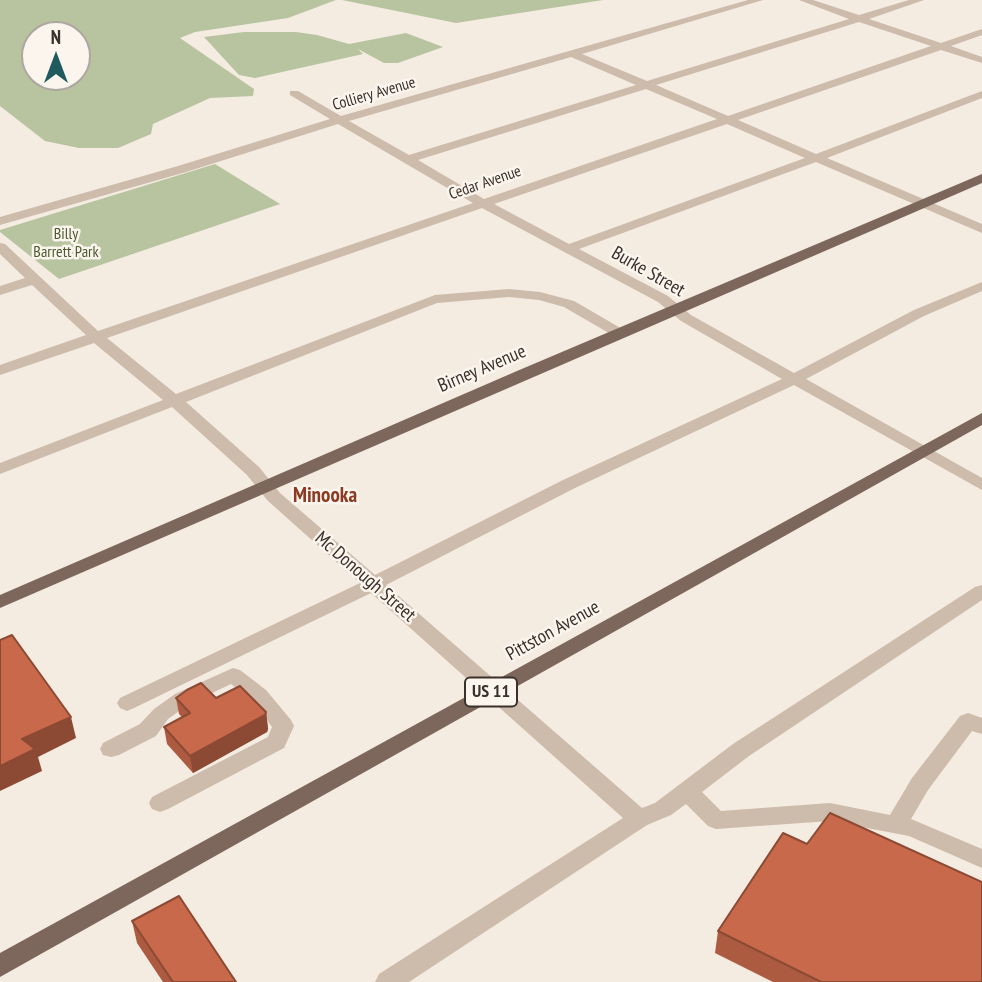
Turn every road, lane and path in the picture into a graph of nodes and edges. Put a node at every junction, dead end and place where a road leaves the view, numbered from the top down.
1 (758, 0) edge
2 (804, 0) edge
3 (919, 0) edge
4 (858, 19) junction
5 (982, 32) edge
6 (942, 47) junction
7 (574, 54) junction
8 (982, 60) edge
9 (648, 85) junction
10 (294, 93) dead end
11 (982, 94) edge
12 (342, 119) junction
13 (726, 119) junction
14 (817, 158) junction
15 (409, 159) junction
16 (982, 178) edge
17 (482, 203) junction
18 (923, 204) junction
19 (0, 221) edge
20 (982, 229) edge
21 (0, 247) edge
22 (567, 249) junction
23 (34, 281) junction
24 (982, 286) edge
25 (0, 291) edge
26 (675, 309) junction
27 (619, 333) junction
28 (96, 337) junction
29 (0, 370) edge
30 (794, 379) junction
31 (176, 402) junction
32 (982, 418) edge
33 (922, 451) junction
34 (0, 469) edge
35 (982, 485) edge
36 (266, 486) junction
37 (373, 584) junction
38 (982, 591) edge
39 (0, 602) edge
40 (493, 691) junction
41 (127, 704) dead end
42 (982, 726) edge
43 (111, 749) dead end
44 (687, 791) junction
45 (160, 803) dead end
46 (639, 820) junction
47 (896, 825) junction
48 (982, 859) edge
49 (0, 966) edge
50 (388, 982) edge

1 - 7 street, Colliery Avenue
2 - 4 street
3 - 4 street
4 - 6 street
4 - 9 street
5 - 6 street, Cedar Avenue
6 - 8 street
6 - 13 street, Cedar Avenue
7 - 9 street
7 - 12 street, Colliery Avenue
9 - 13 street
9 - 15 street
10 - 12 street, Burke Street
11 - 14 street
12 - 15 street, Burke Street
12 - 19 street, Colliery Avenue
13 - 14 street
13 - 17 street, Cedar Avenue
14 - 18 street
14 - 22 street
15 - 17 street, Burke Street
16 - 18 main road, Birney Avenue
17 - 22 street, Burke Street
17 - 28 street, Cedar Avenue
18 - 20 street
18 - 26 main road, Birney Avenue
21 - 23 street, Mc Donough Street
22 - 26 street, Burke Street
23 - 25 street
23 - 28 street, Mc Donough Street
24 - 30 street
26 - 27 main road, Birney Avenue
26 - 30 street, Burke Street
27 - 31 street
27 - 36 main road, Birney Avenue
28 - 29 street, Cedar Avenue
28 - 31 street, Mc Donough Street
30 - 33 street, Burke Street
30 - 37 street
31 - 34 street
31 - 36 street, Mc Donough Street
32 - 33 main road, Pittston Avenue / US 11
33 - 35 street, Burke Street
33 - 40 main road, Pittston Avenue / US 11
36 - 37 street, Mc Donough Street
36 - 39 main road, Birney Avenue
37 - 40 street, Mc Donough Street
37 - 41 street
38 - 44 street
40 - 46 street, Mc Donough Street
40 - 49 main road, Pittston Avenue / US 11
42 - 47 street
43 - 45 street
44 - 46 street
44 - 47 street
46 - 50 street
47 - 48 street

